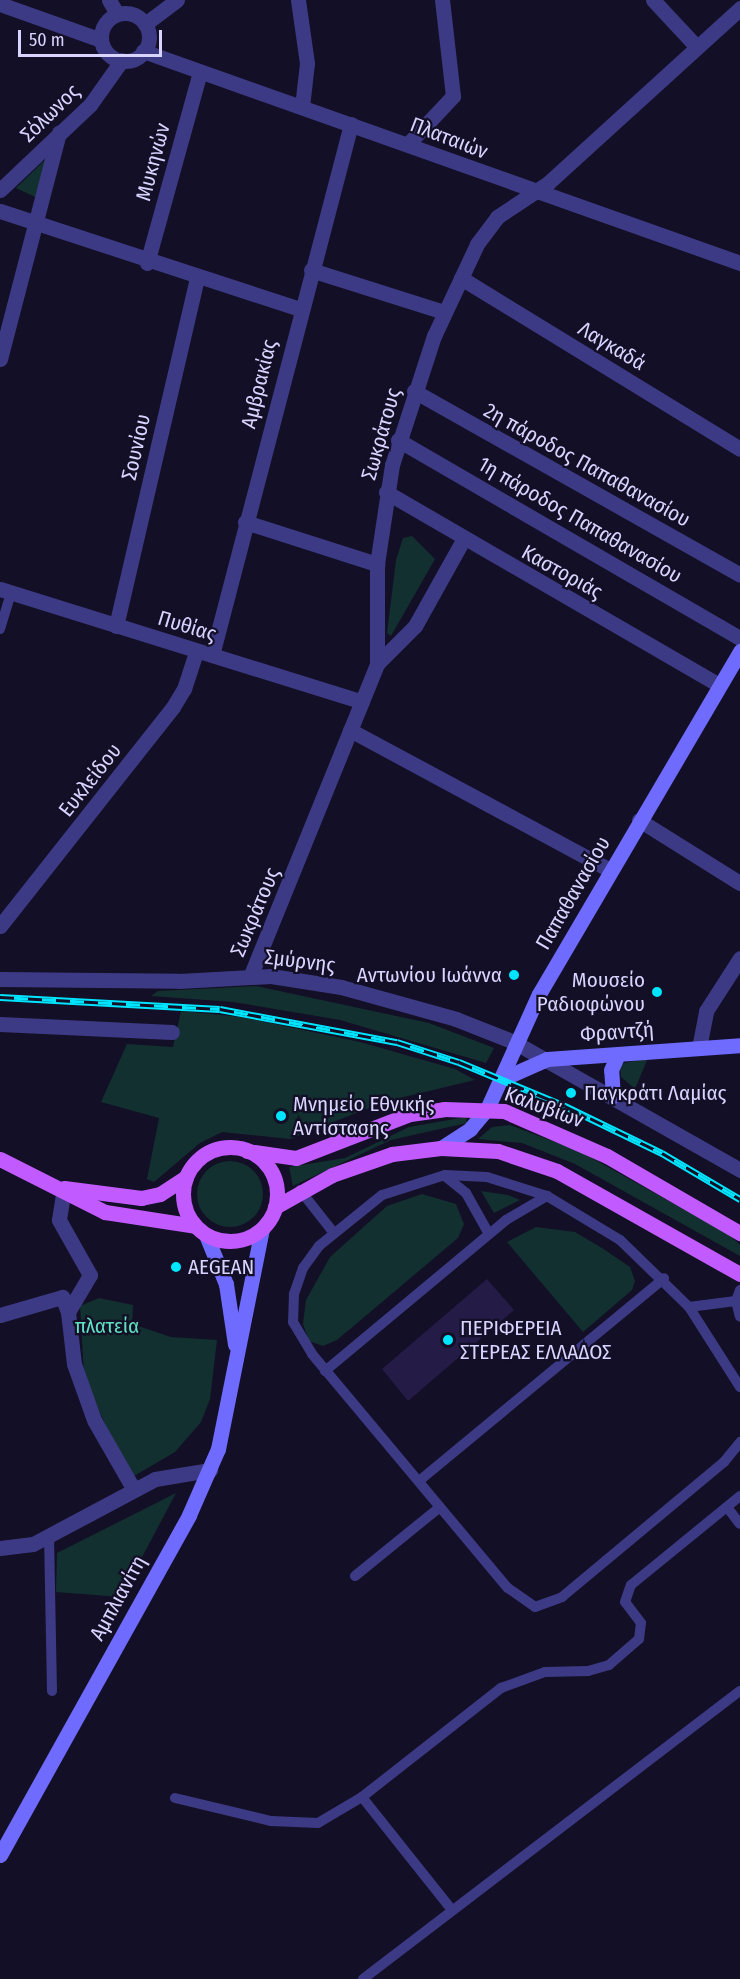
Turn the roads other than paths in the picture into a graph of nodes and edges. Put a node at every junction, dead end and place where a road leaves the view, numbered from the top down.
1 (109, 0) edge
2 (177, 0) edge
3 (298, 0) edge
4 (442, 0) edge
5 (653, 0) edge
6 (0, 4) edge
7 (740, 8) edge
8 (117, 14) junction
9 (145, 24) junction
10 (101, 40) junction
11 (694, 44) junction
12 (143, 51) junction
13 (122, 60) junction
14 (200, 72) junction
15 (302, 107) junction
16 (351, 124) junction
17 (59, 133) junction
18 (408, 144) junction
19 (0, 190) edge
20 (535, 192) junction
21 (0, 211) edge
22 (38, 227) junction
23 (147, 263) junction
24 (740, 263) edge
25 (310, 270) junction
26 (197, 278) junction
27 (461, 278) junction
28 (300, 309) junction
29 (444, 312) junction
30 (0, 359) edge
31 (414, 391) junction
32 (398, 440) junction
33 (740, 449) edge
34 (386, 492) junction
35 (245, 522) junction
36 (463, 540) junction
37 (377, 564) junction
38 (740, 575) edge
39 (5, 591) edge
40 (116, 626) junction
41 (0, 629) edge
42 (740, 638) edge
43 (196, 651) junction
44 (740, 651) edge
45 (212, 655) junction
46 (377, 664) junction
47 (719, 685) junction
48 (362, 702) junction
49 (350, 730) junction
50 (639, 820) junction
51 (610, 870) junction
52 (740, 883) edge
53 (0, 926) edge
54 (740, 958) edge
55 (250, 977) junction
56 (0, 979) edge
57 (0, 1024) edge
58 (172, 1032) dead end
59 (514, 1042) junction
60 (740, 1045) edge
61 (699, 1048) junction
62 (618, 1054) junction
63 (547, 1059) junction
64 (502, 1079) junction
65 (613, 1096) junction
66 (487, 1109) junction
67 (441, 1148) junction
68 (248, 1151) junction
69 (3, 1165) edge
70 (740, 1170) edge
71 (445, 1175) junction
72 (186, 1177) junction
73 (64, 1188) junction
74 (300, 1190) junction
75 (547, 1196) junction
76 (275, 1207) junction
77 (262, 1228) junction
78 (201, 1230) junction
79 (333, 1232) junction
80 (740, 1233) edge
81 (489, 1234) junction
82 (740, 1274) edge
83 (664, 1278) junction
84 (738, 1296) edge
85 (689, 1307) junction
86 (68, 1312) junction
87 (0, 1315) edge
88 (740, 1317) edge
89 (235, 1347) junction
90 (326, 1371) junction
91 (740, 1387) edge
92 (740, 1442) edge
93 (210, 1470) junction
94 (419, 1481) junction
95 (133, 1488) junction
96 (740, 1496) edge
97 (440, 1507) junction
98 (727, 1507) junction
99 (740, 1524) edge
100 (49, 1535) junction
101 (0, 1548) edge
102 (355, 1576) dead end
103 (52, 1691) dead end
104 (740, 1691) edge
105 (362, 1797) junction
106 (175, 1798) dead end
107 (5, 1835) edge
108 (0, 1855) edge
109 (452, 1910) junction
110 (363, 1979) edge

1 - 8 street
2 - 9 street
3 - 15 street
4 - 18 street
5 - 11 street
6 - 10 street
7 - 11 street, Σωκράτους
8 - 9 street
8 - 10 street
9 - 12 street
10 - 13 street
11 - 20 street, Σωκράτους
12 - 13 street
12 - 14 street, Πλαταιών
13 - 17 street, Σόλωνος
14 - 15 street, Πλαταιών
14 - 23 street, Μυκηνών
15 - 16 street, Πλαταιών
16 - 18 street, Πλαταιών
16 - 25 street, Αμβρακίας
17 - 19 street, Σόλωνος
17 - 22 street
18 - 20 street, Πλαταιών
20 - 24 street, Πλαταιών
20 - 27 street, Σωκράτους
21 - 22 street
22 - 23 street
22 - 30 street
23 - 26 street
25 - 28 street, Αμβρακίας
25 - 29 street
26 - 28 street
26 - 40 street, Σουνίου
27 - 29 street, Σωκράτους
27 - 33 street, Λαγκαδά
28 - 35 street, Αμβρακίας
29 - 31 street, Σωκράτους
31 - 32 street, Σωκράτους
31 - 38 street, 2η πάροδος Παπαθανασίου
32 - 34 street, Σωκράτους
32 - 42 street, 1η πάροδος Παπαθανασίου
34 - 36 street, Καστοριάς
34 - 37 street, Σωκράτους
35 - 37 street
35 - 45 street, Αμβρακίας
36 - 46 street
36 - 47 street, Καστοριάς
37 - 46 street, Σωκράτους
39 - 40 street, Πυθίας
39 - 41 lane
40 - 43 street, Πυθίας
43 - 45 street, Πυθίας
43 - 53 street, Ευκλείδου
44 - 47 main road, Παπαθανασίου
45 - 48 street, Πυθίας
46 - 48 street, Σωκράτους
47 - 50 main road, Παπαθανασίου
48 - 49 street, Σωκράτους
49 - 51 street
49 - 55 street, Σωκράτους
50 - 51 main road, Παπαθανασίου
50 - 52 street
51 - 59 main road, Παπαθανασίου
54 - 61 street
55 - 56 street, Σμύρνης
55 - 59 street, Σμύρνης
57 - 58 street
59 - 63 street, Σμύρνης
59 - 64 main road, Παπαθανασίου
60 - 61 main road, Φραντζή
61 - 62 main road, Φραντζή
62 - 63 main road, Φραντζή
62 - 65 main road
63 - 64 main road, Φραντζή
63 - 65 street, Σμύρνης
64 - 66 main road, Παπαθανασίου
65 - 70 street, Σμύρνης
66 - 67 main road, Παπαθανασίου
66 - 68 main road, Καλυβίων
66 - 80 main road, Καλυβίων
67 - 74 main road
67 - 82 main road
68 - 72 main road
68 - 76 main road
69 - 73 main road
71 - 75 lane
71 - 79 lane
71 - 81 lane
72 - 73 main road
72 - 78 main road
73 - 78 main road
73 - 86 street
74 - 76 main road
74 - 79 lane
75 - 81 lane
75 - 83 lane
76 - 77 main road
77 - 78 main road
77 - 89 main road, Αμπλιανίτη
78 - 89 main road, Αμπλιανίτη
79 - 90 lane
81 - 90 lane
83 - 85 lane
83 - 94 lane
84 - 85 lane
84 - 88 lane
85 - 91 lane
86 - 87 street
86 - 95 street
89 - 93 main road, Αμπλιανίτη
90 - 94 lane
92 - 97 lane
93 - 95 street
93 - 107 main road, Αμπλιανίτη
94 - 97 lane
95 - 100 street
96 - 98 lane
97 - 102 lane
98 - 99 lane
98 - 105 lane
100 - 101 street
100 - 103 lane
104 - 109 lane
105 - 106 lane
105 - 109 lane
107 - 108 main road, Αμπλιανίτη
109 - 110 lane

